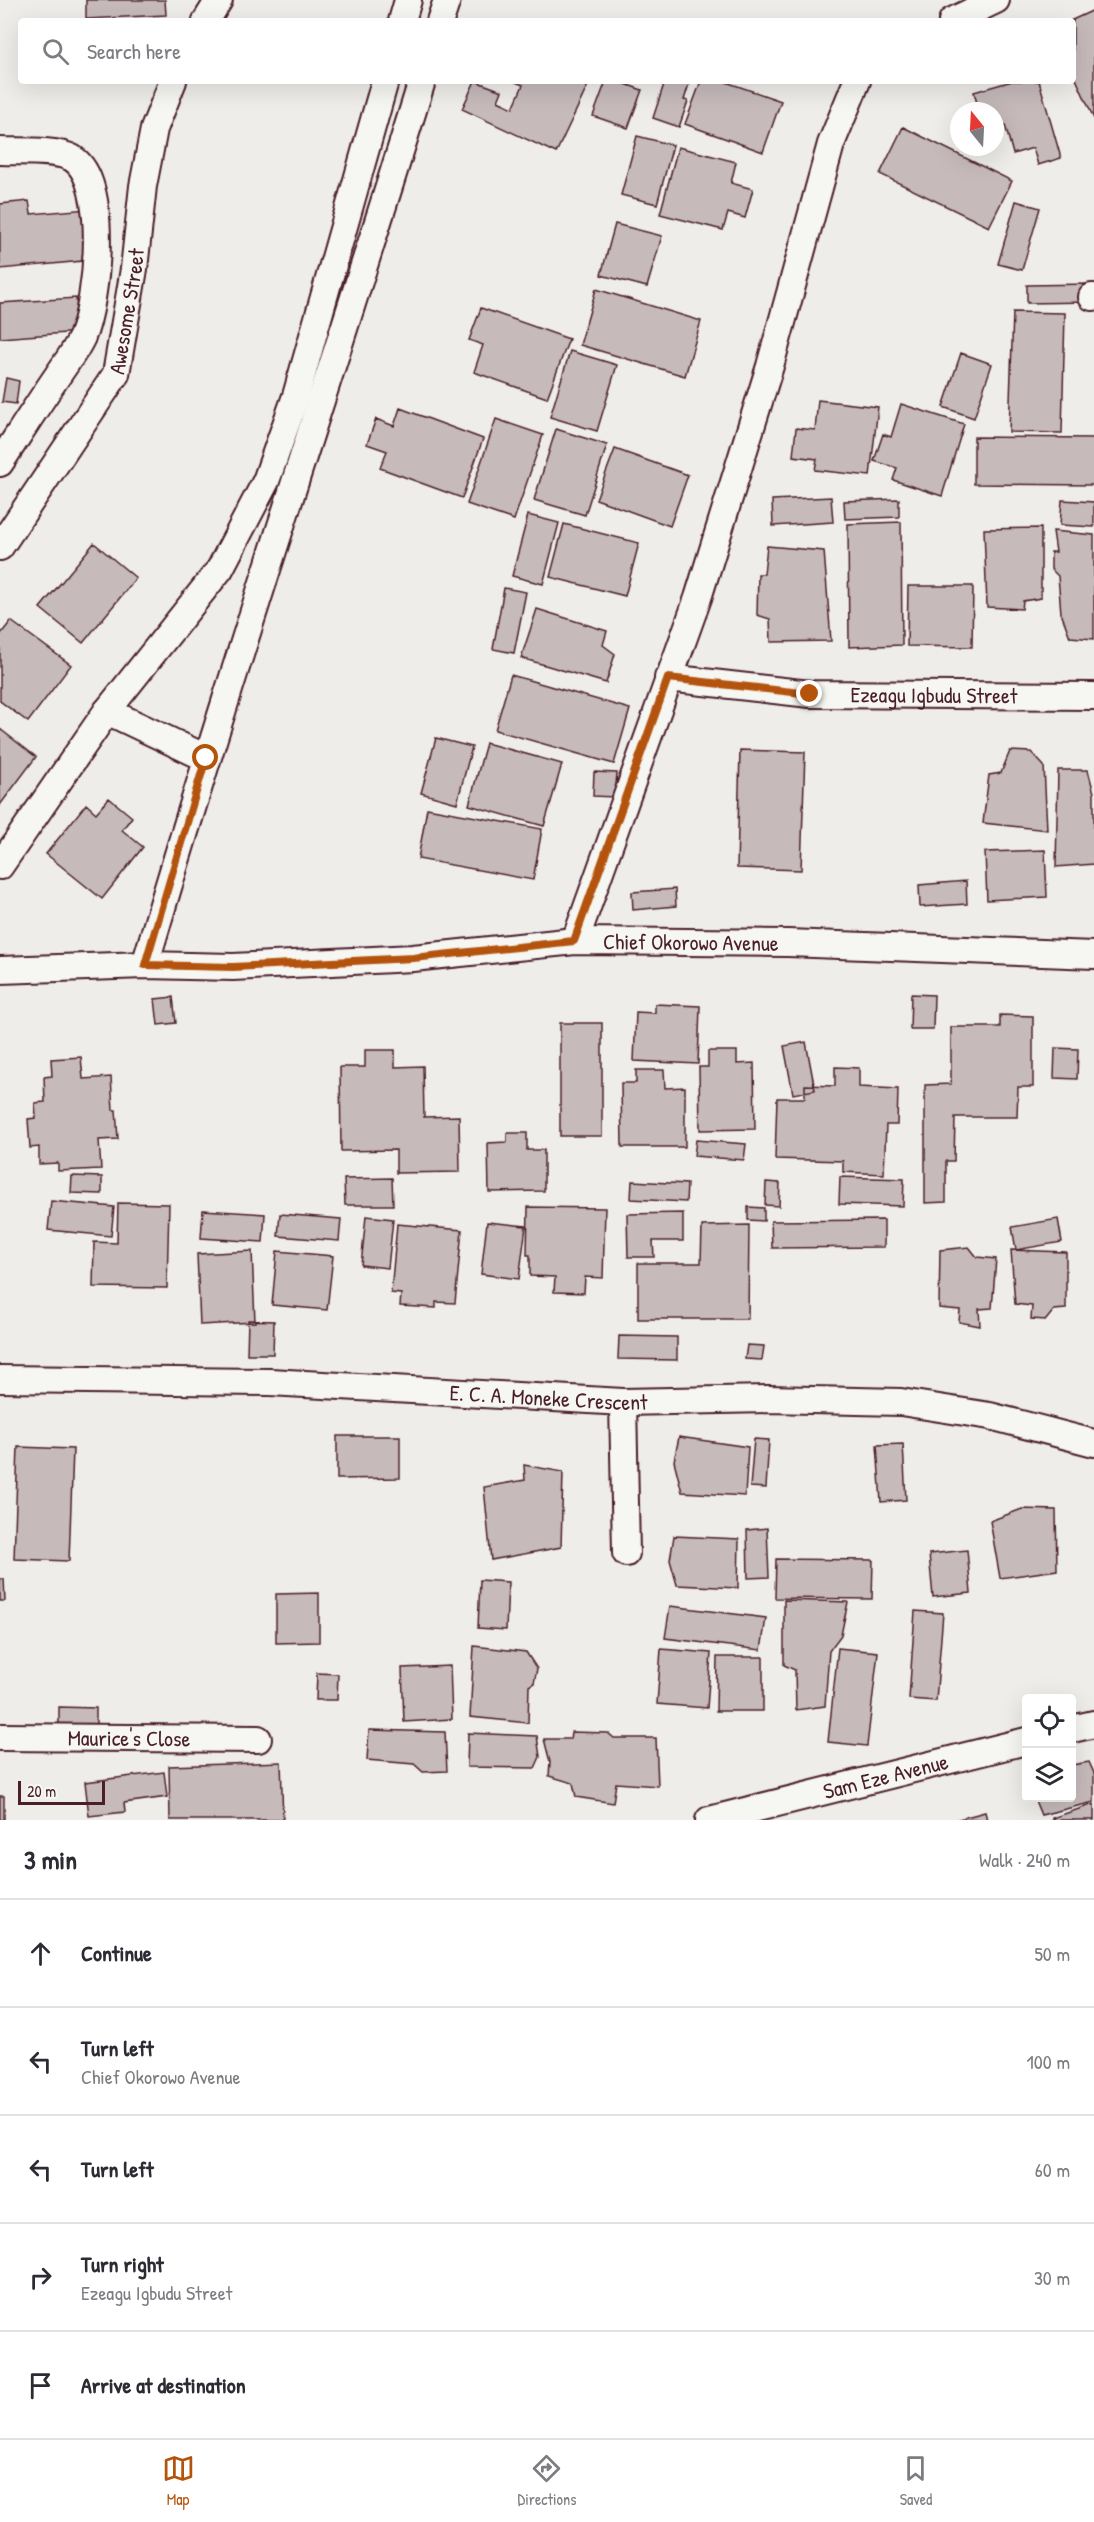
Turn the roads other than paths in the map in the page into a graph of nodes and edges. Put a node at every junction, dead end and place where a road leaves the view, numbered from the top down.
1 (219, 0) edge
2 (408, 0) edge
3 (447, 0) edge
4 (996, 0) edge
5 (208, 18) edge
6 (403, 18) edge
7 (441, 18) edge
8 (958, 18) edge
9 (172, 84) edge
10 (384, 84) edge
11 (421, 84) edge
12 (856, 84) edge
13 (0, 151) edge
14 (0, 463) edge
15 (0, 547) edge
16 (668, 678) junction
17 (1094, 696) edge
18 (107, 711) junction
19 (206, 758) junction
20 (0, 866) edge
21 (574, 941) junction
22 (1094, 955) edge
23 (145, 965) junction
24 (0, 970) edge
25 (0, 1379) edge
26 (622, 1402) junction
27 (1094, 1443) edge
28 (626, 1553) dead end
29 (1094, 1724) edge
30 (1076, 1729) edge
31 (0, 1737) edge
32 (258, 1739) dead end
33 (1022, 1742) edge
34 (709, 1820) edge

1 - 5 street
2 - 6 street
3 - 7 street
4 - 8 street
9 - 15 street, Awesome Street
10 - 18 street
11 - 19 street
12 - 16 street
13 - 14 street
16 - 17 street, Ezeagu Igbudu Street
16 - 21 street
18 - 19 street
18 - 20 street
19 - 23 street
21 - 22 street, Chief Okorowo Avenue
21 - 23 street, Chief Okorowo Avenue
23 - 24 street, Chief Okorowo Avenue
25 - 26 street, E. C. A. Moneke Crescent
26 - 27 street, E. C. A. Moneke Crescent
26 - 28 street
29 - 30 street
31 - 32 street, Maurice's Close
33 - 34 street, Sam Eze Avenue

